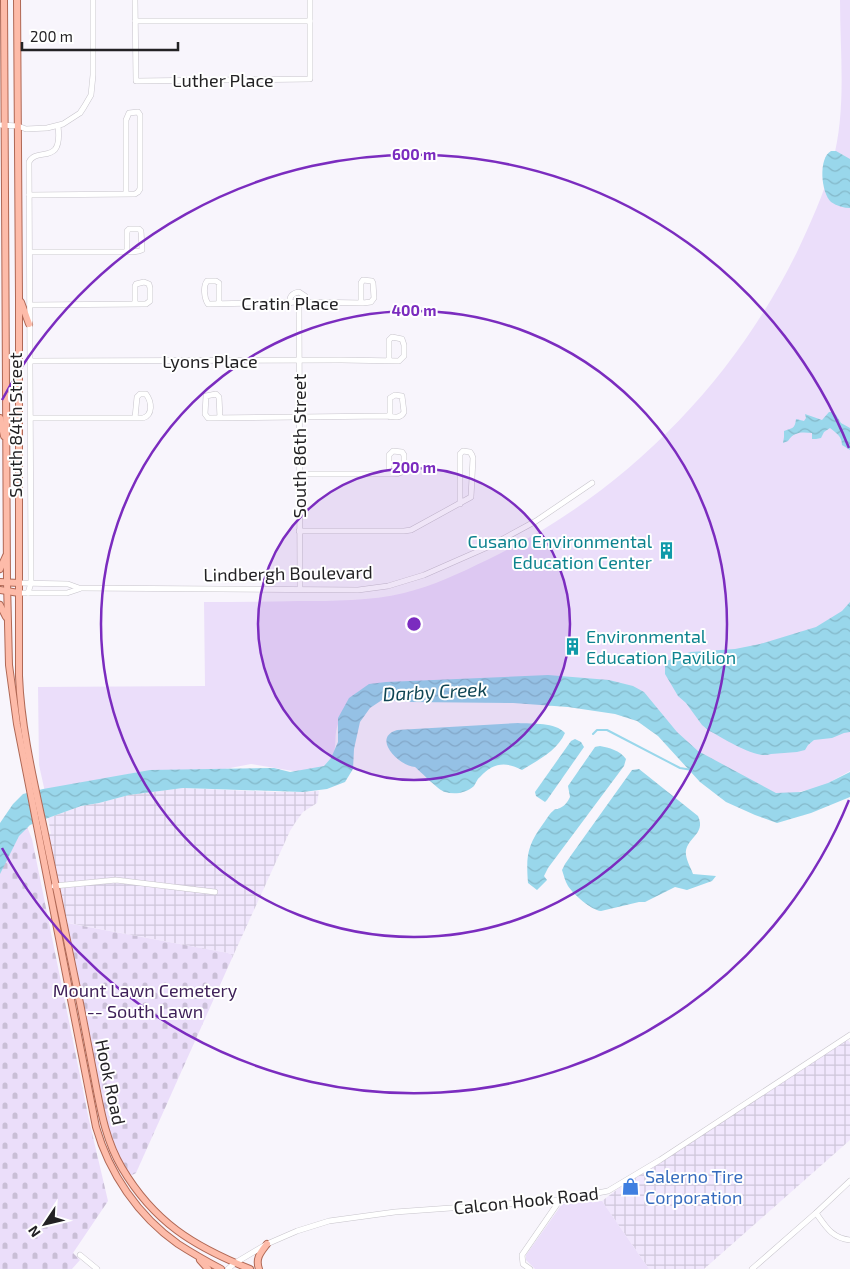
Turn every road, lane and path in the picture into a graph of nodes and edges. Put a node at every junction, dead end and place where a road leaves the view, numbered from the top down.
1 (4, 0) edge
2 (17, 0) edge
3 (93, 0) edge
4 (135, 0) edge
5 (310, 0) edge
6 (135, 21) junction
7 (310, 21) junction
8 (3, 125) edge
9 (18, 126) junction
10 (58, 126) junction
11 (126, 194) junction
12 (29, 195) junction
13 (30, 252) junction
14 (127, 252) junction
15 (19, 297) junction
16 (307, 302) junction
17 (290, 303) junction
18 (299, 303) junction
19 (361, 303) junction
20 (135, 304) junction
21 (219, 304) junction
22 (30, 305) junction
23 (30, 324) junction
24 (389, 360) junction
25 (30, 361) junction
26 (298, 361) junction
27 (390, 416) junction
28 (299, 417) junction
29 (0, 418) edge
30 (30, 418) junction
31 (136, 418) junction
32 (220, 418) junction
33 (7, 446) junction
34 (299, 474) junction
35 (389, 474) junction
36 (592, 484) dead end
37 (460, 504) junction
38 (299, 531) junction
39 (7, 552) junction
40 (0, 569) edge
41 (4, 582) edge
42 (19, 583) junction
43 (31, 583) junction
44 (79, 588) junction
45 (300, 589) junction
46 (0, 590) edge
47 (8, 591) junction
48 (19, 593) junction
49 (28, 593) junction
50 (0, 605) edge
51 (8, 622) junction
52 (30, 778) junction
53 (36, 808) joint
54 (52, 886) junction
55 (215, 892) dead end
56 (850, 1035) edge
57 (850, 1181) edge
58 (560, 1200) junction
59 (816, 1214) junction
60 (850, 1240) edge
61 (267, 1244) junction
62 (189, 1251) junction
63 (80, 1255) dead end
64 (234, 1263) junction
65 (97, 1269) edge
66 (208, 1269) edge
67 (221, 1269) edge
68 (228, 1269) edge
69 (250, 1269) edge
70 (259, 1269) edge
71 (530, 1269) edge
72 (752, 1269) edge

1 - 8 main road, South 84th Street
2 - 9 main road, South 84th Street
3 - 10 street
4 - 6 street
5 - 7 street
6 - 7 street
6 - 7 street, Luther Place
8 - 9 street
8 - 33 main road, South 84th Street
9 - 10 street
9 - 15 main road, South 84th Street
10 - 12 street, South 84th Street
11 - 11 street
11 - 12 street
12 - 13 street, South 84th Street
13 - 14 street
13 - 22 street, South 84th Street
14 - 14 street
15 - 23 main road
15 - 42 main road, South 84th Street
16 - 17 street
16 - 18 street, Cratin Place
16 - 19 street, Cratin Place
17 - 18 street, Cratin Place
17 - 21 street, Cratin Place
18 - 26 street, South 86th Street
19 - 19 street, Cratin Place
20 - 20 street
20 - 22 street
21 - 21 street, Cratin Place
22 - 23 street, South 84th Street
23 - 25 street, South 84th Street
24 - 24 street
24 - 26 street, Lyons Place
25 - 26 street, Lyons Place
25 - 30 street, South 84th Street
26 - 28 street, South 86th Street
27 - 27 street
27 - 28 street
28 - 32 street
28 - 34 street, South 86th Street
29 - 33 main road
30 - 31 street
30 - 43 street, South 84th Street
31 - 31 street
32 - 32 street
33 - 39 main road, South 84th Street
34 - 35 street
34 - 38 street, South 86th Street
35 - 35 street
36 - 45 street, Lindbergh Boulevard
37 - 37 street
37 - 38 street
38 - 45 street, South 86th Street
39 - 40 main road
39 - 41 main road, South 84th Street
41 - 42 main road, Lindbergh Boulevard
41 - 47 main road, South 84th Street
42 - 43 street, Lindbergh Boulevard
42 - 48 main road, South 84th Street
43 - 44 street, Lindbergh Boulevard
43 - 49 street, South 84th Street
44 - 45 street, Lindbergh Boulevard
44 - 49 street, Lindbergh Boulevard
46 - 47 main road, Lindbergh Boulevard
47 - 48 main road, Lindbergh Boulevard
47 - 51 main road, South 84th Street
48 - 49 street, Lindbergh Boulevard
48 - 52 main road, South 84th Street
50 - 51 main road
51 - 52 main road, South 84th Street
52 - 53 main road, South 84th Street
53 - 54 main road, Hook Road
54 - 55 street
54 - 62 main road, Hook Road
54 - 64 main road, Hook Road
56 - 58 street, Calcon Hook Road
57 - 59 street
58 - 61 street, Calcon Hook Road
58 - 71 street
59 - 60 street
59 - 72 street
61 - 64 street, Calcon Hook Road
61 - 70 main road
62 - 66 main road
62 - 67 main road, Hook Road
63 - 65 street
64 - 68 street, Calcon Hook Road
64 - 69 main road, Hook Road

